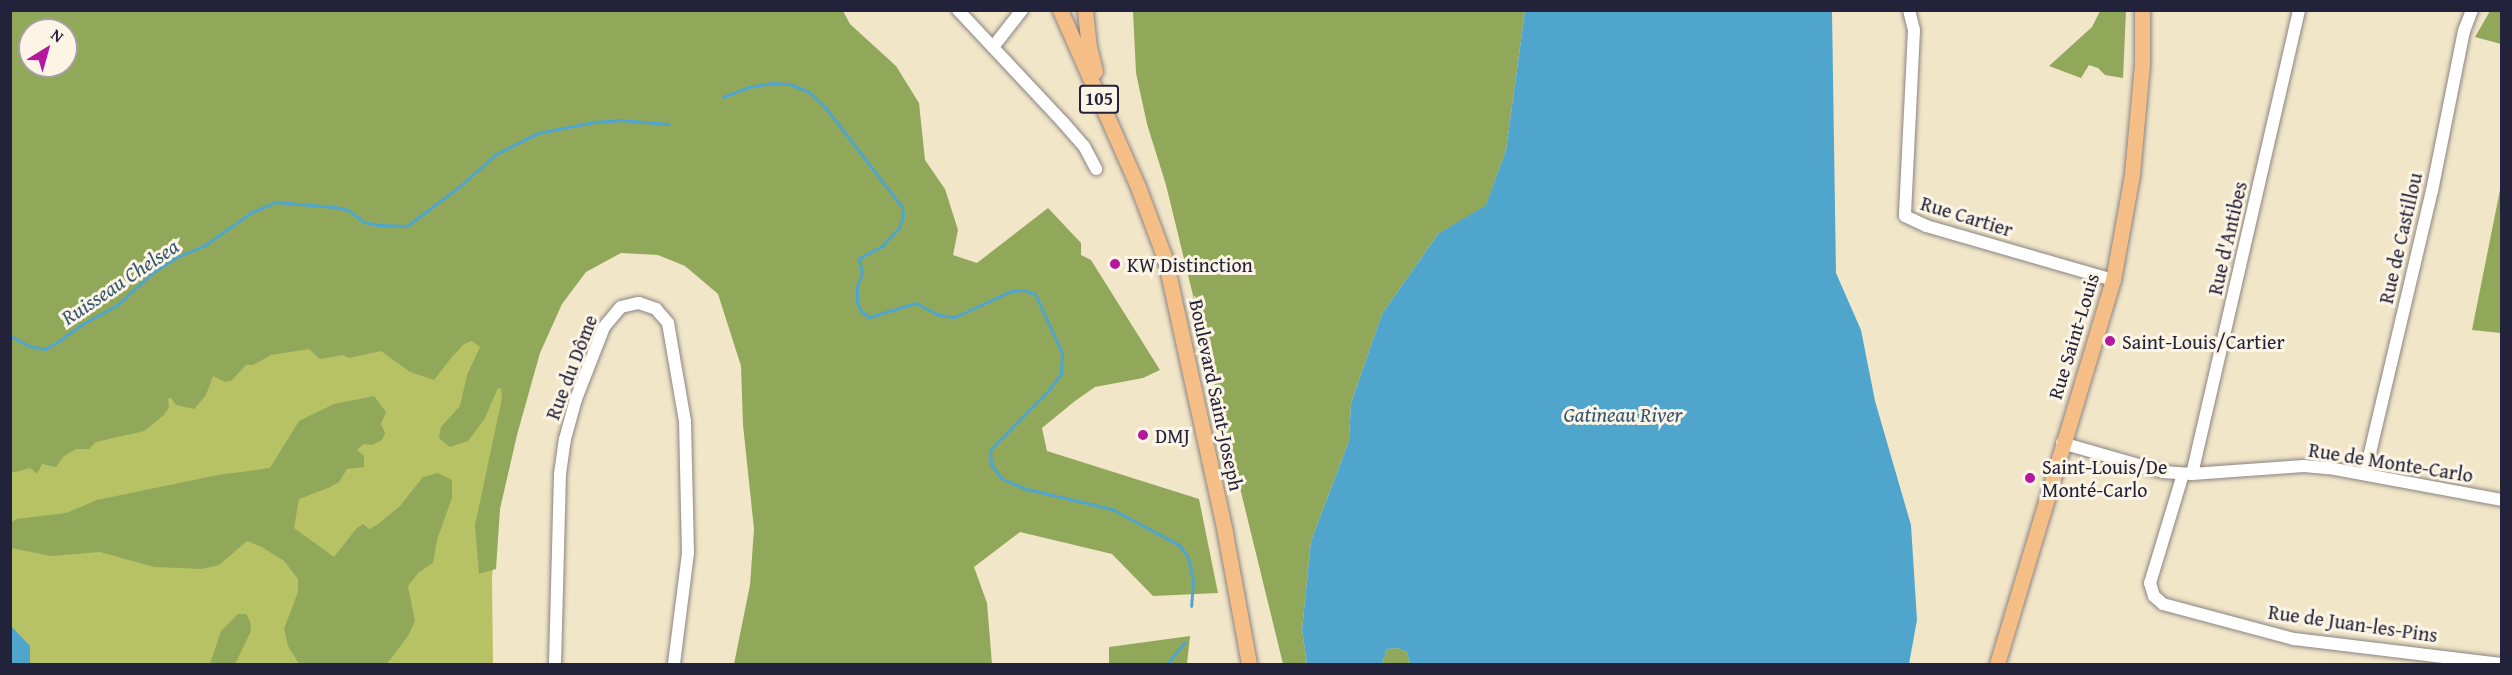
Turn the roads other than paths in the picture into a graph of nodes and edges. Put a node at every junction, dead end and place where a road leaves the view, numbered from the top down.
1 (958, 10) edge
2 (1022, 10) edge
3 (1060, 10) edge
4 (1085, 10) edge
5 (1909, 10) edge
6 (2142, 10) edge
7 (2299, 10) edge
8 (2472, 10) edge
9 (993, 47) junction
10 (1096, 169) dead end
11 (1137, 187) junction
12 (2113, 280) junction
13 (2062, 443) junction
14 (2188, 474) junction
15 (2365, 474) junction
16 (2502, 500) edge
17 (555, 664) edge
18 (674, 664) edge
19 (1249, 664) edge
20 (1997, 664) edge
21 (2502, 664) edge

1 - 9 street
2 - 9 street
3 - 11 main road, Boulevard Saint-Joseph / 105
4 - 11 main road
5 - 12 street, Rue Cartier
6 - 12 main road, Rue Saint-Louis
7 - 14 street, Rue d'Antibes
8 - 15 street, Rue de Castillou
9 - 10 street
11 - 19 main road, Boulevard Saint-Joseph / 105
12 - 13 main road, Rue Saint-Louis
13 - 14 street, Rue de Monte-Carlo
13 - 20 main road, Rue Saint-Louis
14 - 15 street, Rue de Monte-Carlo
14 - 21 street, Rue de Juan-les-Pins
15 - 16 street, Rue de Monte-Carlo
17 - 18 street, Rue du Dôme

